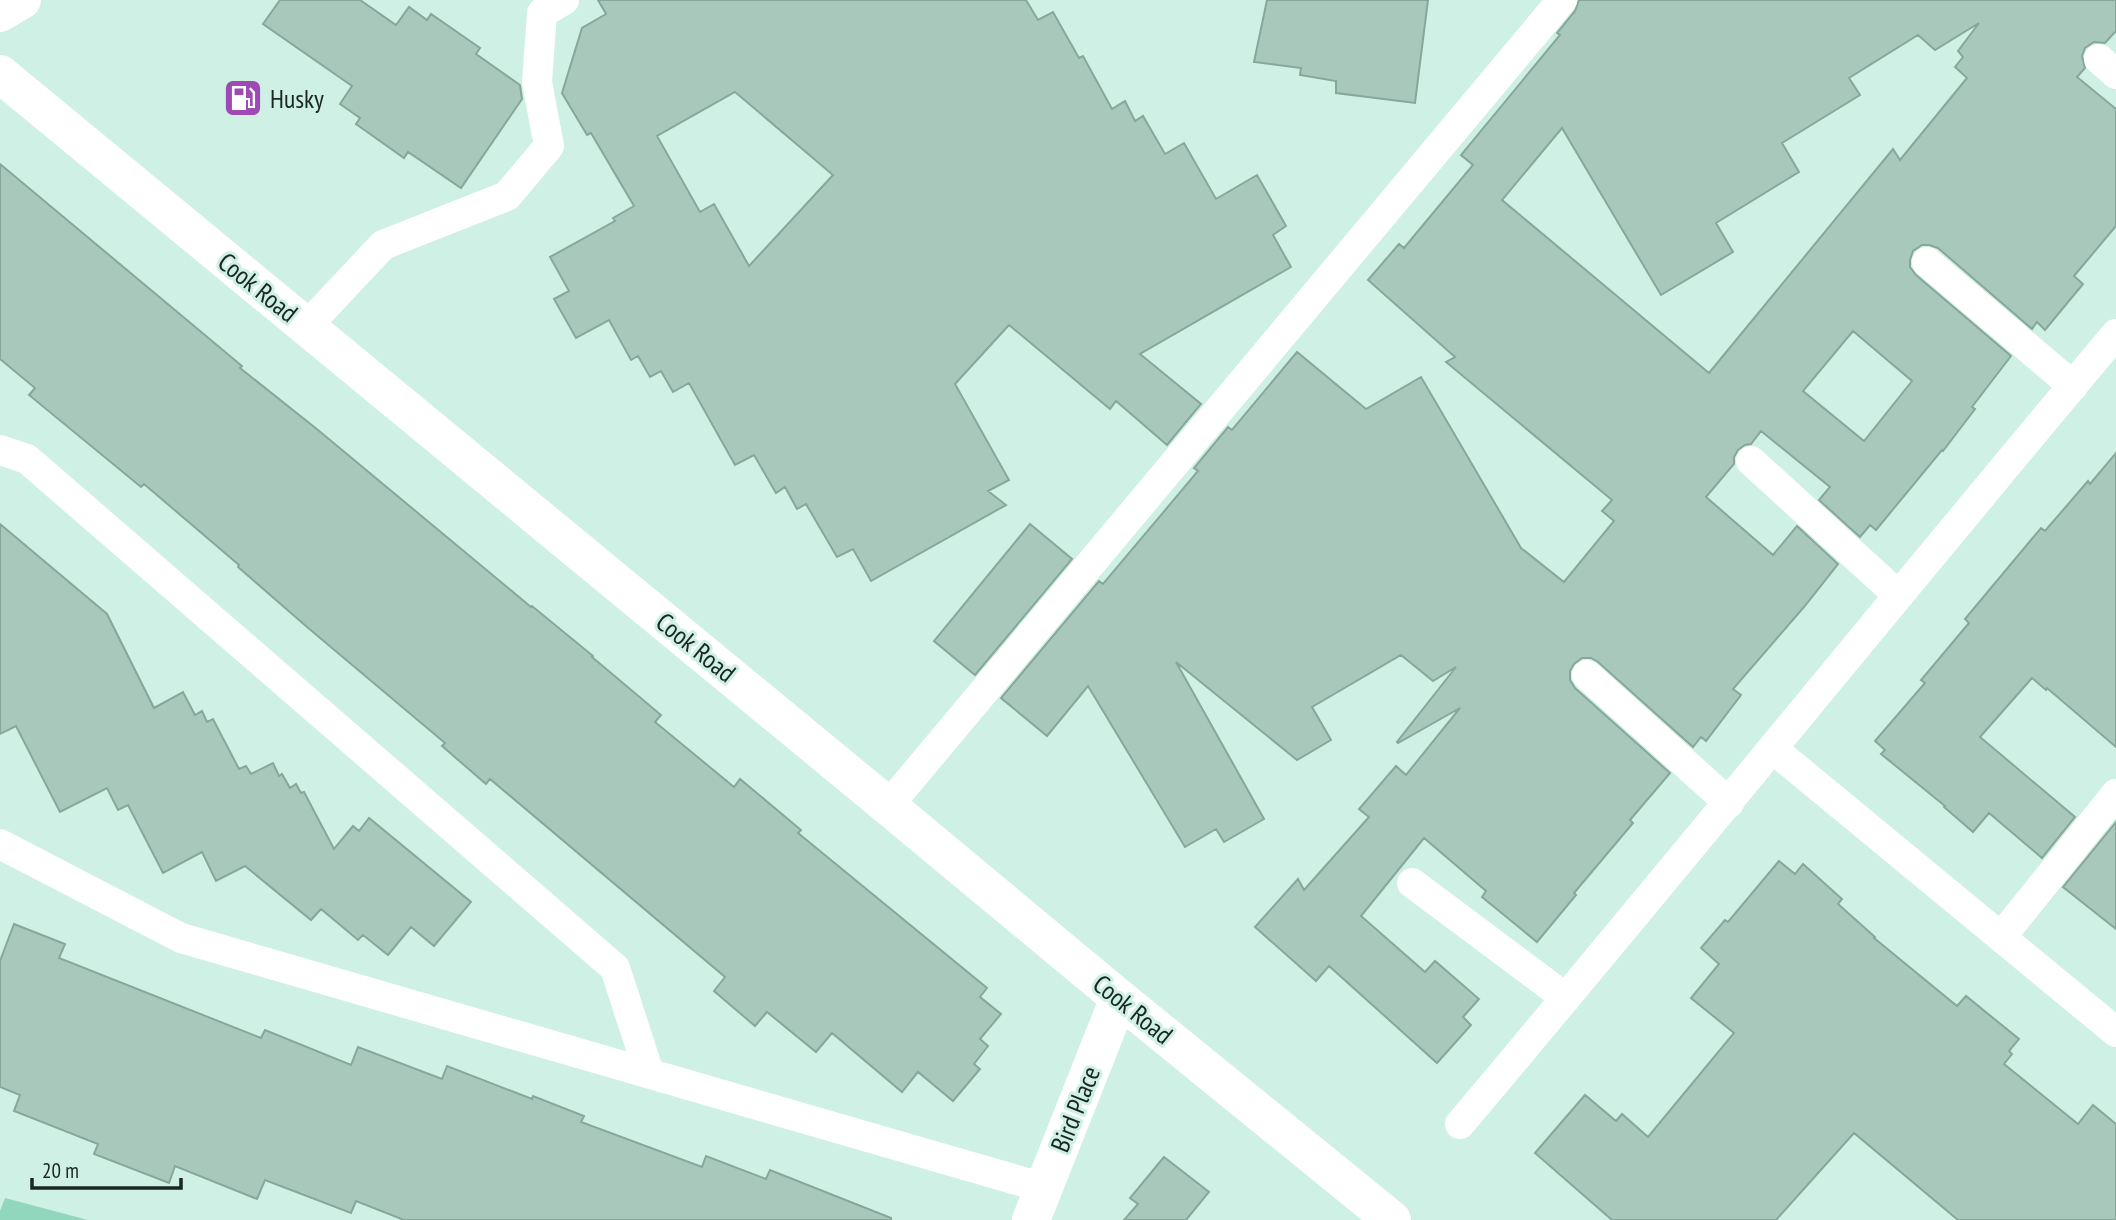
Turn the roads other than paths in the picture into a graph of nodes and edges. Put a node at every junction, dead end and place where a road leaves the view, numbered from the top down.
1 (22, 0) edge
2 (564, 0) edge
3 (1562, 0) edge
4 (0, 13) edge
5 (0, 75) edge
6 (1927, 262) dead end
7 (306, 327) junction
8 (2116, 334) edge
9 (2073, 386) junction
10 (0, 450) edge
11 (1751, 461) dead end
12 (1898, 595) junction
13 (1587, 675) dead end
14 (1773, 749) junction
15 (2116, 794) edge
16 (1729, 803) junction
17 (888, 806) junction
18 (0, 844) edge
19 (1412, 883) dead end
20 (2001, 937) junction
21 (1119, 998) junction
22 (1566, 998) junction
23 (2116, 1032) edge
24 (649, 1073) junction
25 (1460, 1124) dead end
26 (1037, 1204) edge
27 (1392, 1220) edge

1 - 4 street
2 - 7 lane
3 - 17 lane
5 - 7 street, Cook Road
6 - 9 lane
7 - 17 street, Cook Road
8 - 9 lane
9 - 12 lane
10 - 24 lane
11 - 12 lane
12 - 14 lane
13 - 16 lane
14 - 16 lane
14 - 20 lane
15 - 20 lane
16 - 22 lane
17 - 21 street, Cook Road
18 - 24 lane
19 - 22 lane
20 - 23 lane
21 - 26 street, Bird Place
21 - 27 street, Cook Road
22 - 25 lane
24 - 26 lane

